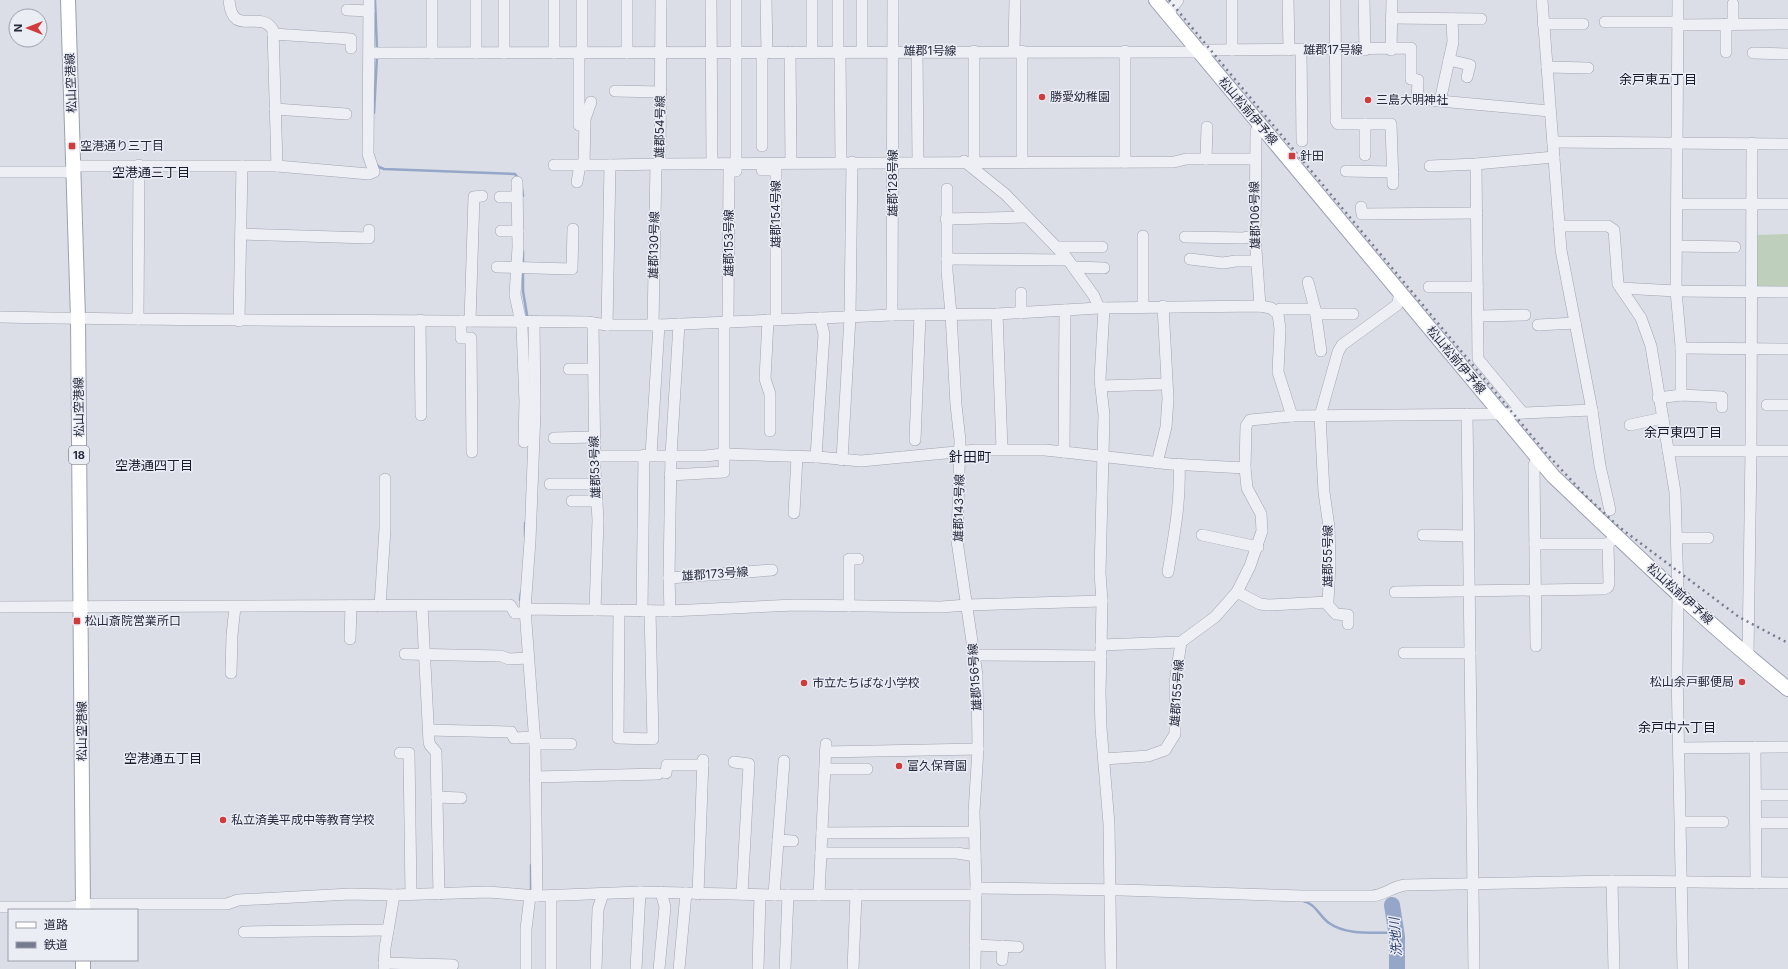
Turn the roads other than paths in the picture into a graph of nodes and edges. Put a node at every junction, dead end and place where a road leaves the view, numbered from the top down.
1 (68, 0) edge
2 (229, 0) edge
3 (476, 0) edge
4 (582, 0) edge
5 (627, 0) edge
6 (661, 0) edge
7 (711, 0) edge
8 (736, 0) edge
9 (766, 0) edge
10 (812, 0) edge
11 (838, 0) edge
12 (862, 0) edge
13 (893, 0) edge
14 (1015, 0) edge
15 (1156, 0) edge
16 (1178, 0) edge
17 (1232, 0) edge
18 (1288, 0) edge
19 (1335, 0) edge
20 (1364, 0) edge
21 (1392, 0) edge
22 (1542, 0) edge
23 (1678, 0) edge
24 (507, 2) edge
25 (1733, 4) dead end
26 (369, 5) edge
27 (428, 5) edge
28 (551, 5) edge
29 (348, 10) dead end
30 (1168, 14) junction
31 (1391, 18) junction
32 (1452, 19) junction
33 (1480, 19) dead end
34 (1605, 22) dead end
35 (1678, 23) junction
36 (1544, 24) junction
37 (1583, 24) dead end
38 (1729, 24) junction
39 (1788, 24) edge
40 (274, 34) junction
41 (351, 48) dead end
42 (1232, 50) junction
43 (1289, 50) junction
44 (1301, 50) junction
45 (1335, 50) junction
46 (1365, 50) junction
47 (1391, 50) junction
48 (894, 51) junction
49 (917, 51) junction
50 (974, 51) junction
51 (1018, 51) junction
52 (790, 52) junction
53 (812, 52) junction
54 (839, 52) junction
55 (862, 52) junction
56 (1126, 52) junction
57 (1199, 52) junction
58 (1726, 52) dead end
59 (374, 53) junction
60 (432, 53) junction
61 (476, 53) junction
62 (504, 53) junction
63 (554, 53) junction
64 (580, 53) junction
65 (627, 53) junction
66 (712, 53) junction
67 (736, 53) junction
68 (764, 53) junction
69 (1753, 53) dead end
70 (661, 54) junction
71 (1788, 54) edge
72 (1450, 60) junction
73 (1547, 67) junction
74 (1588, 68) dead end
75 (1467, 77) dead end
76 (615, 91) dead end
77 (660, 92) junction
78 (1440, 101) junction
79 (591, 102) dead end
80 (275, 109) junction
81 (1550, 111) junction
82 (346, 114) dead end
83 (576, 119) dead end
84 (1365, 124) junction
85 (1260, 126) junction
86 (1207, 128) dead end
87 (1302, 141) dead end
88 (1553, 142) junction
89 (1677, 143) junction
90 (1752, 143) junction
91 (1788, 144) edge
92 (762, 146) dead end
93 (1365, 155) dead end
94 (1554, 158) junction
95 (1206, 159) junction
96 (1255, 159) junction
97 (846, 162) junction
98 (893, 162) junction
99 (918, 162) junction
100 (969, 162) junction
101 (1022, 162) junction
102 (1126, 162) junction
103 (712, 163) junction
104 (790, 163) junction
105 (610, 164) junction
106 (658, 164) junction
107 (1476, 164) junction
108 (139, 165) junction
109 (554, 165) dead end
110 (582, 165) junction
111 (242, 166) junction
112 (277, 166) junction
113 (1430, 166) dead end
114 (736, 167) junction
115 (74, 169) junction
116 (0, 172) edge
117 (1393, 172) junction
118 (1351, 174) dead end
119 (517, 182) dead end
120 (577, 182) dead end
121 (1393, 184) dead end
122 (947, 189) dead end
123 (482, 196) dead end
124 (500, 197) dead end
125 (517, 197) junction
126 (1677, 204) junction
127 (1752, 204) junction
128 (1788, 204) edge
129 (1361, 207) dead end
130 (1477, 213) junction
131 (1026, 217) junction
132 (946, 219) junction
133 (1559, 226) junction
134 (573, 229) dead end
135 (368, 230) dead end
136 (500, 231) dead end
137 (518, 231) junction
138 (241, 234) junction
139 (1143, 236) dead end
140 (1254, 236) junction
141 (1185, 237) dead end
142 (1676, 246) junction
143 (1056, 247) junction
144 (1102, 247) dead end
145 (1735, 247) dead end
146 (947, 258) junction
147 (1190, 259) dead end
148 (1256, 262) junction
149 (1071, 264) junction
150 (497, 267) dead end
151 (521, 268) junction
152 (1104, 268) dead end
153 (1308, 282) dead end
154 (1429, 287) dead end
155 (1477, 287) junction
156 (1621, 288) junction
157 (1676, 291) junction
158 (1752, 291) junction
159 (1788, 292) edge
160 (1021, 293) dead end
161 (1400, 294) junction
162 (1163, 306) junction
163 (1260, 306) junction
164 (1143, 307) junction
165 (1102, 308) junction
166 (1065, 310) junction
167 (1275, 310) junction
168 (1315, 312) junction
169 (951, 314) junction
170 (997, 314) junction
171 (1021, 314) junction
172 (1353, 314) dead end
173 (892, 315) junction
174 (920, 315) junction
175 (0, 316) edge
176 (1478, 316) junction
177 (1525, 316) dead end
178 (850, 317) junction
179 (78, 318) junction
180 (820, 318) junction
181 (138, 319) junction
182 (420, 320) junction
183 (772, 320) junction
184 (239, 321) junction
185 (465, 321) junction
186 (521, 321) junction
187 (534, 321) junction
188 (726, 322) junction
189 (594, 323) junction
190 (1574, 323) junction
191 (679, 324) junction
192 (607, 325) junction
193 (656, 325) junction
194 (1538, 325) dead end
195 (1680, 348) junction
196 (1752, 349) junction
197 (1788, 349) edge
198 (1321, 351) dead end
199 (569, 369) dead end
200 (593, 369) junction
201 (1166, 384) junction
202 (1101, 386) junction
203 (1681, 395) junction
204 (1658, 398) junction
205 (1767, 405) dead end
206 (1788, 405) edge
207 (1722, 407) dead end
208 (1592, 410) junction
209 (1522, 412) junction
210 (1467, 414) junction
211 (1501, 414) junction
212 (421, 415) dead end
213 (1292, 416) junction
214 (1320, 416) junction
215 (1663, 418) junction
216 (1630, 425) dead end
217 (770, 432) dead end
218 (594, 437) junction
219 (554, 438) dead end
220 (521, 440) dead end
221 (915, 440) dead end
222 (1002, 449) junction
223 (960, 451) junction
224 (1668, 451) junction
225 (1751, 451) junction
226 (1788, 451) edge
227 (472, 452) dead end
228 (1064, 452) junction
229 (724, 454) junction
230 (648, 455) junction
231 (671, 455) junction
232 (594, 456) junction
233 (1103, 456) junction
234 (797, 457) junction
235 (816, 457) junction
236 (1538, 458) junction
237 (842, 460) junction
238 (1157, 463) junction
239 (1179, 464) junction
240 (1245, 468) junction
241 (670, 475) junction
242 (385, 478) dead end
243 (550, 484) dead end
244 (596, 484) junction
245 (572, 501) dead end
246 (597, 501) junction
247 (1610, 510) dead end
248 (794, 513) dead end
249 (1202, 534) dead end
250 (1423, 536) dead end
251 (1468, 536) junction
252 (1677, 538) junction
253 (1708, 538) dead end
254 (1612, 540) junction
255 (1535, 544) junction
256 (1258, 547) junction
257 (858, 560) dead end
258 (772, 570) dead end
259 (1168, 572) dead end
260 (669, 578) junction
261 (1536, 590) junction
262 (1468, 591) junction
263 (1237, 592) junction
264 (1395, 592) dead end
265 (1678, 592) junction
266 (1102, 601) junction
267 (1325, 602) junction
268 (967, 605) junction
269 (235, 606) junction
270 (351, 606) junction
271 (380, 606) junction
272 (849, 606) junction
273 (0, 607) edge
274 (81, 607) junction
275 (422, 608) junction
276 (595, 610) junction
277 (618, 610) junction
278 (468, 611) dead end
279 (525, 611) junction
280 (646, 611) junction
281 (670, 611) junction
282 (1348, 624) dead end
283 (350, 639) dead end
284 (1181, 642) junction
285 (1102, 645) junction
286 (1536, 646) dead end
287 (1404, 653) dead end
288 (1470, 653) junction
289 (405, 654) dead end
290 (424, 654) junction
291 (975, 655) junction
292 (1101, 656) junction
293 (1748, 656) junction
294 (524, 658) junction
295 (232, 673) dead end
296 (1788, 689) edge
297 (429, 730) junction
298 (531, 739) junction
299 (571, 744) dead end
300 (1755, 747) junction
301 (1788, 747) edge
302 (1680, 748) junction
303 (978, 749) junction
304 (400, 753) dead end
305 (1104, 759) junction
306 (784, 761) dead end
307 (734, 762) dead end
308 (824, 769) junction
309 (867, 769) dead end
310 (535, 777) junction
311 (1756, 795) junction
312 (1788, 795) edge
313 (437, 797) junction
314 (461, 798) dead end
315 (1680, 822) junction
316 (1723, 822) dead end
317 (1756, 823) junction
318 (1788, 823) edge
319 (974, 832) junction
320 (822, 833) junction
321 (778, 840) junction
322 (794, 841) dead end
323 (821, 853) junction
324 (975, 856) junction
325 (1612, 881) junction
326 (1681, 883) junction
327 (1788, 883) edge
328 (1756, 884) junction
329 (1473, 885) junction
330 (1111, 890) junction
331 (976, 891) junction
332 (640, 892) junction
333 (661, 892) junction
334 (686, 893) junction
335 (411, 894) junction
336 (439, 894) junction
337 (603, 894) junction
338 (698, 894) junction
339 (742, 894) junction
340 (394, 895) junction
341 (760, 895) junction
342 (774, 895) junction
343 (788, 895) junction
344 (819, 895) junction
345 (856, 895) junction
346 (534, 896) junction
347 (551, 896) junction
348 (0, 907) edge
349 (83, 908) edge
350 (388, 930) junction
351 (244, 932) dead end
352 (975, 945) junction
353 (1003, 946) junction
354 (1018, 947) dead end
355 (1002, 960) dead end
356 (454, 963) edge
357 (384, 966) edge
358 (526, 969) edge
359 (551, 969) edge
360 (596, 969) edge
361 (636, 969) edge
362 (659, 969) edge
363 (679, 969) edge
364 (758, 969) edge
365 (785, 969) edge
366 (853, 969) edge
367 (975, 969) edge
368 (1111, 969) edge
369 (1474, 969) edge
370 (1614, 969) edge
371 (1683, 969) edge

1 - 115 main road, 松山空港線 / 18
2 - 40 street
3 - 61 street
4 - 64 street
5 - 65 street
6 - 70 street, 雄郡54号線
7 - 66 street
8 - 67 street
9 - 68 street
10 - 53 street
11 - 54 street
12 - 55 street
13 - 48 street, 雄郡128号線
14 - 51 street
15 - 30 main road, 松山松前伊予線
16 - 30 street
17 - 42 street
18 - 43 street
19 - 45 street
20 - 46 street
21 - 31 street
22 - 36 street
23 - 35 street
24 - 62 street
25 - 38 street
26 - 29 street
26 - 59 street
27 - 60 street
28 - 63 street
30 - 57 main road, 松山松前伊予線
31 - 32 street
31 - 47 street
32 - 33 street
32 - 72 street
34 - 35 street
35 - 38 street
35 - 89 street
36 - 37 street
36 - 73 street
38 - 39 street
38 - 58 street
40 - 41 street
40 - 80 street
42 - 43 street, 雄郡17号線
42 - 57 street, 雄郡17号線
43 - 44 street, 雄郡17号線
44 - 45 street, 雄郡17号線
44 - 87 street
45 - 46 street, 雄郡17号線
45 - 84 street
46 - 47 street, 雄郡17号線
47 - 78 street, 雄郡17号線
48 - 49 street, 雄郡1号線
48 - 55 street, 雄郡1号線
48 - 98 street, 雄郡128号線
49 - 50 street, 雄郡1号線
49 - 99 street
50 - 51 street, 雄郡1号線
50 - 100 street
51 - 56 street, 雄郡1号線
51 - 101 street
52 - 53 street, 雄郡1号線
52 - 68 street, 雄郡1号線
52 - 104 street
53 - 54 street, 雄郡1号線
54 - 55 street, 雄郡1号線
54 - 97 street
56 - 57 street, 雄郡1号線
56 - 102 street
57 - 85 main road, 松山松前伊予線
59 - 60 street, 雄郡1号線
59 - 112 street
60 - 61 street, 雄郡1号線
61 - 62 street, 雄郡1号線
62 - 63 street, 雄郡1号線
63 - 64 street, 雄郡1号線
64 - 65 street, 雄郡1号線
64 - 83 street
65 - 70 street, 雄郡1号線
66 - 67 street, 雄郡1号線
66 - 70 street, 雄郡1号線
66 - 103 street
67 - 68 street, 雄郡1号線
67 - 114 street
68 - 92 street
69 - 71 street
70 - 77 street, 雄郡54号線
72 - 75 street
72 - 78 street
73 - 74 street
73 - 81 street
76 - 77 street
77 - 106 street, 雄郡54号線
78 - 81 street
79 - 110 street
80 - 82 street
80 - 112 street
81 - 88 street
84 - 93 street
84 - 117 street
85 - 96 street, 雄郡106号線
85 - 161 main road, 松山松前伊予線
86 - 95 street
88 - 89 street
88 - 94 street
89 - 90 street
89 - 126 street
90 - 91 street
90 - 127 street
94 - 107 street
94 - 133 street
95 - 96 street
95 - 102 street
96 - 140 street, 雄郡106号線
97 - 98 street
97 - 104 street
97 - 178 street
98 - 99 street
98 - 173 street, 雄郡128号線
99 - 100 street
100 - 101 street
100 - 131 street
101 - 102 street
103 - 106 street
103 - 114 street
104 - 114 street
105 - 106 street, 雄郡54号線
105 - 110 street, 雄郡54号線
105 - 192 street
106 - 193 street, 雄郡130号線
107 - 113 street
107 - 130 street
108 - 111 street
108 - 115 street
108 - 181 street
109 - 110 street, 雄郡54号線
110 - 120 street
111 - 112 street
111 - 138 street
114 - 183 street, 雄郡154号線
114 - 188 street, 雄郡153号線
115 - 116 street
115 - 179 main road, 松山空港線 / 18
117 - 118 street
117 - 121 street
119 - 125 street
122 - 132 street, 雄郡143号線
123 - 185 street
124 - 125 street
125 - 137 street
126 - 127 street
126 - 142 street
127 - 128 street
127 - 158 street
129 - 130 street
130 - 155 street
131 - 132 street
131 - 143 street
132 - 146 street, 雄郡143号線
133 - 156 street
133 - 190 street
134 - 151 street
135 - 138 street
136 - 137 street
137 - 151 street
138 - 184 street
139 - 164 street
140 - 141 street
140 - 148 street, 雄郡106号線
142 - 145 street
142 - 157 street
143 - 144 street
143 - 149 street
146 - 149 street
146 - 169 street, 雄郡143号線
147 - 148 street
148 - 163 street, 雄郡106号線
149 - 152 street
149 - 165 street
150 - 151 street
151 - 186 street
153 - 168 street
154 - 155 street
155 - 176 street
156 - 157 street
156 - 204 street
157 - 158 street
157 - 195 street
158 - 159 street
158 - 196 street
160 - 171 street
161 - 211 main road, 松山松前伊予線
161 - 214 street, 雄郡55号線
162 - 163 street
162 - 164 street
162 - 201 street
163 - 167 street
164 - 165 street
165 - 166 street
165 - 202 street
166 - 171 street
166 - 228 street
167 - 168 street
167 - 213 street
168 - 172 street
168 - 198 street
169 - 170 street
169 - 174 street
169 - 223 street, 雄郡143号線
170 - 171 street
170 - 222 street
173 - 174 street
173 - 178 street
174 - 221 street
175 - 179 street
176 - 177 street
176 - 209 street
178 - 180 street
178 - 237 street
179 - 181 street
179 - 274 main road, 松山空港線 / 18
180 - 183 street
180 - 235 street
181 - 184 street
182 - 184 street
182 - 185 street
182 - 212 street
183 - 188 street
183 - 217 street
185 - 186 street
185 - 227 street
186 - 187 street
186 - 220 street
187 - 189 street
187 - 279 street
188 - 191 street
188 - 229 street
189 - 192 street
189 - 200 street, 雄郡53号線
190 - 194 street
190 - 208 street
191 - 193 street
191 - 231 street
192 - 193 street
193 - 230 street, 雄郡130号線
195 - 196 street
195 - 203 street
196 - 197 street
196 - 225 street
199 - 200 street
200 - 218 street, 雄郡53号線
201 - 202 street
201 - 238 street
202 - 233 street
203 - 204 street
203 - 207 street
204 - 215 street
205 - 206 street
208 - 209 street
208 - 247 street
209 - 211 street
210 - 211 street
210 - 214 street
210 - 251 street
211 - 236 main road, 松山松前伊予線
213 - 214 street
213 - 240 street
214 - 267 street, 雄郡55号線
215 - 216 street
215 - 224 street
218 - 219 street
218 - 232 street, 雄郡53号線
222 - 223 street
222 - 228 street
223 - 237 street
223 - 268 street, 雄郡143号線
224 - 225 street
224 - 252 street
225 - 226 street
225 - 293 street
228 - 233 street
229 - 231 street
229 - 234 street
229 - 241 street
230 - 231 street
230 - 232 street
230 - 280 street, 雄郡130号線
231 - 241 street
232 - 244 street, 雄郡53号線
233 - 238 street
233 - 266 street
234 - 235 street
234 - 248 street
235 - 237 street
236 - 254 main road, 松山松前伊予線
236 - 255 street
238 - 239 street
239 - 240 street
239 - 259 street
240 - 256 street
241 - 260 street
242 - 271 street
243 - 244 street
244 - 246 street, 雄郡53号線
245 - 246 street
246 - 276 street, 雄郡53号線
249 - 256 street
250 - 251 street
251 - 262 street
252 - 253 street
252 - 265 street
254 - 255 street
254 - 261 street
254 - 265 main road, 松山松前伊予線
255 - 261 street
256 - 263 street
257 - 272 street
258 - 260 street, 雄郡173号線
260 - 281 street, 雄郡173号線
261 - 262 street
261 - 286 street
262 - 264 street
262 - 288 street
263 - 267 street, 雄郡55号線
263 - 284 street
265 - 293 main road, 松山松前伊予線
265 - 302 street
266 - 268 street
266 - 285 street
267 - 282 street
268 - 272 street
268 - 291 street, 雄郡156号線
269 - 270 street
269 - 274 street
269 - 295 street
270 - 271 street
270 - 283 street
271 - 275 street
272 - 281 street
273 - 274 street
274 - 349 main road, 松山空港線 / 18
275 - 278 street
275 - 279 street
275 - 290 street
276 - 277 street
276 - 279 street
277 - 280 street
277 - 280 street, 雄郡130号線
279 - 294 street
280 - 281 street
284 - 285 street
284 - 305 street, 雄郡155号線
285 - 292 street
287 - 288 street
288 - 329 street
289 - 290 street
290 - 294 street
290 - 297 street
291 - 292 street
291 - 303 street, 雄郡156号線
292 - 305 street
293 - 296 main road, 松山松前伊予線
294 - 298 street
297 - 298 street
297 - 313 street
298 - 299 street
298 - 310 street
300 - 301 street
300 - 302 street
300 - 311 street
302 - 315 street
303 - 308 street
303 - 319 street, 雄郡156号線
304 - 335 street
305 - 330 street
306 - 321 street
307 - 339 street
308 - 309 street
308 - 320 street
310 - 338 street
310 - 346 street
311 - 312 street
311 - 317 street
313 - 314 street
313 - 336 street
315 - 316 street
315 - 326 street
317 - 318 street
317 - 328 street
319 - 320 street
319 - 324 street, 雄郡156号線
320 - 323 street
321 - 322 street
321 - 342 street
323 - 324 street
323 - 344 street
324 - 331 street, 雄郡156号線
325 - 326 street
325 - 329 street
325 - 370 street
326 - 328 street
326 - 371 street
327 - 328 street
329 - 330 street
329 - 369 street
330 - 331 street
330 - 368 street
331 - 345 street
331 - 352 street, 雄郡156号線
332 - 333 street
332 - 337 street
332 - 361 street
333 - 334 street
333 - 362 street
334 - 338 street
334 - 363 street
335 - 336 street
335 - 340 street
336 - 346 street
337 - 347 street
337 - 360 street
338 - 339 street
339 - 341 street
340 - 349 street
340 - 350 street
341 - 342 street
341 - 364 street
342 - 343 street
343 - 344 street
343 - 365 street
344 - 345 street
345 - 366 street
346 - 347 street
346 - 358 street
347 - 359 street
348 - 349 street
350 - 351 street
350 - 357 street
352 - 353 street
352 - 367 street, 雄郡156号線
353 - 354 street
353 - 355 street
356 - 357 street

